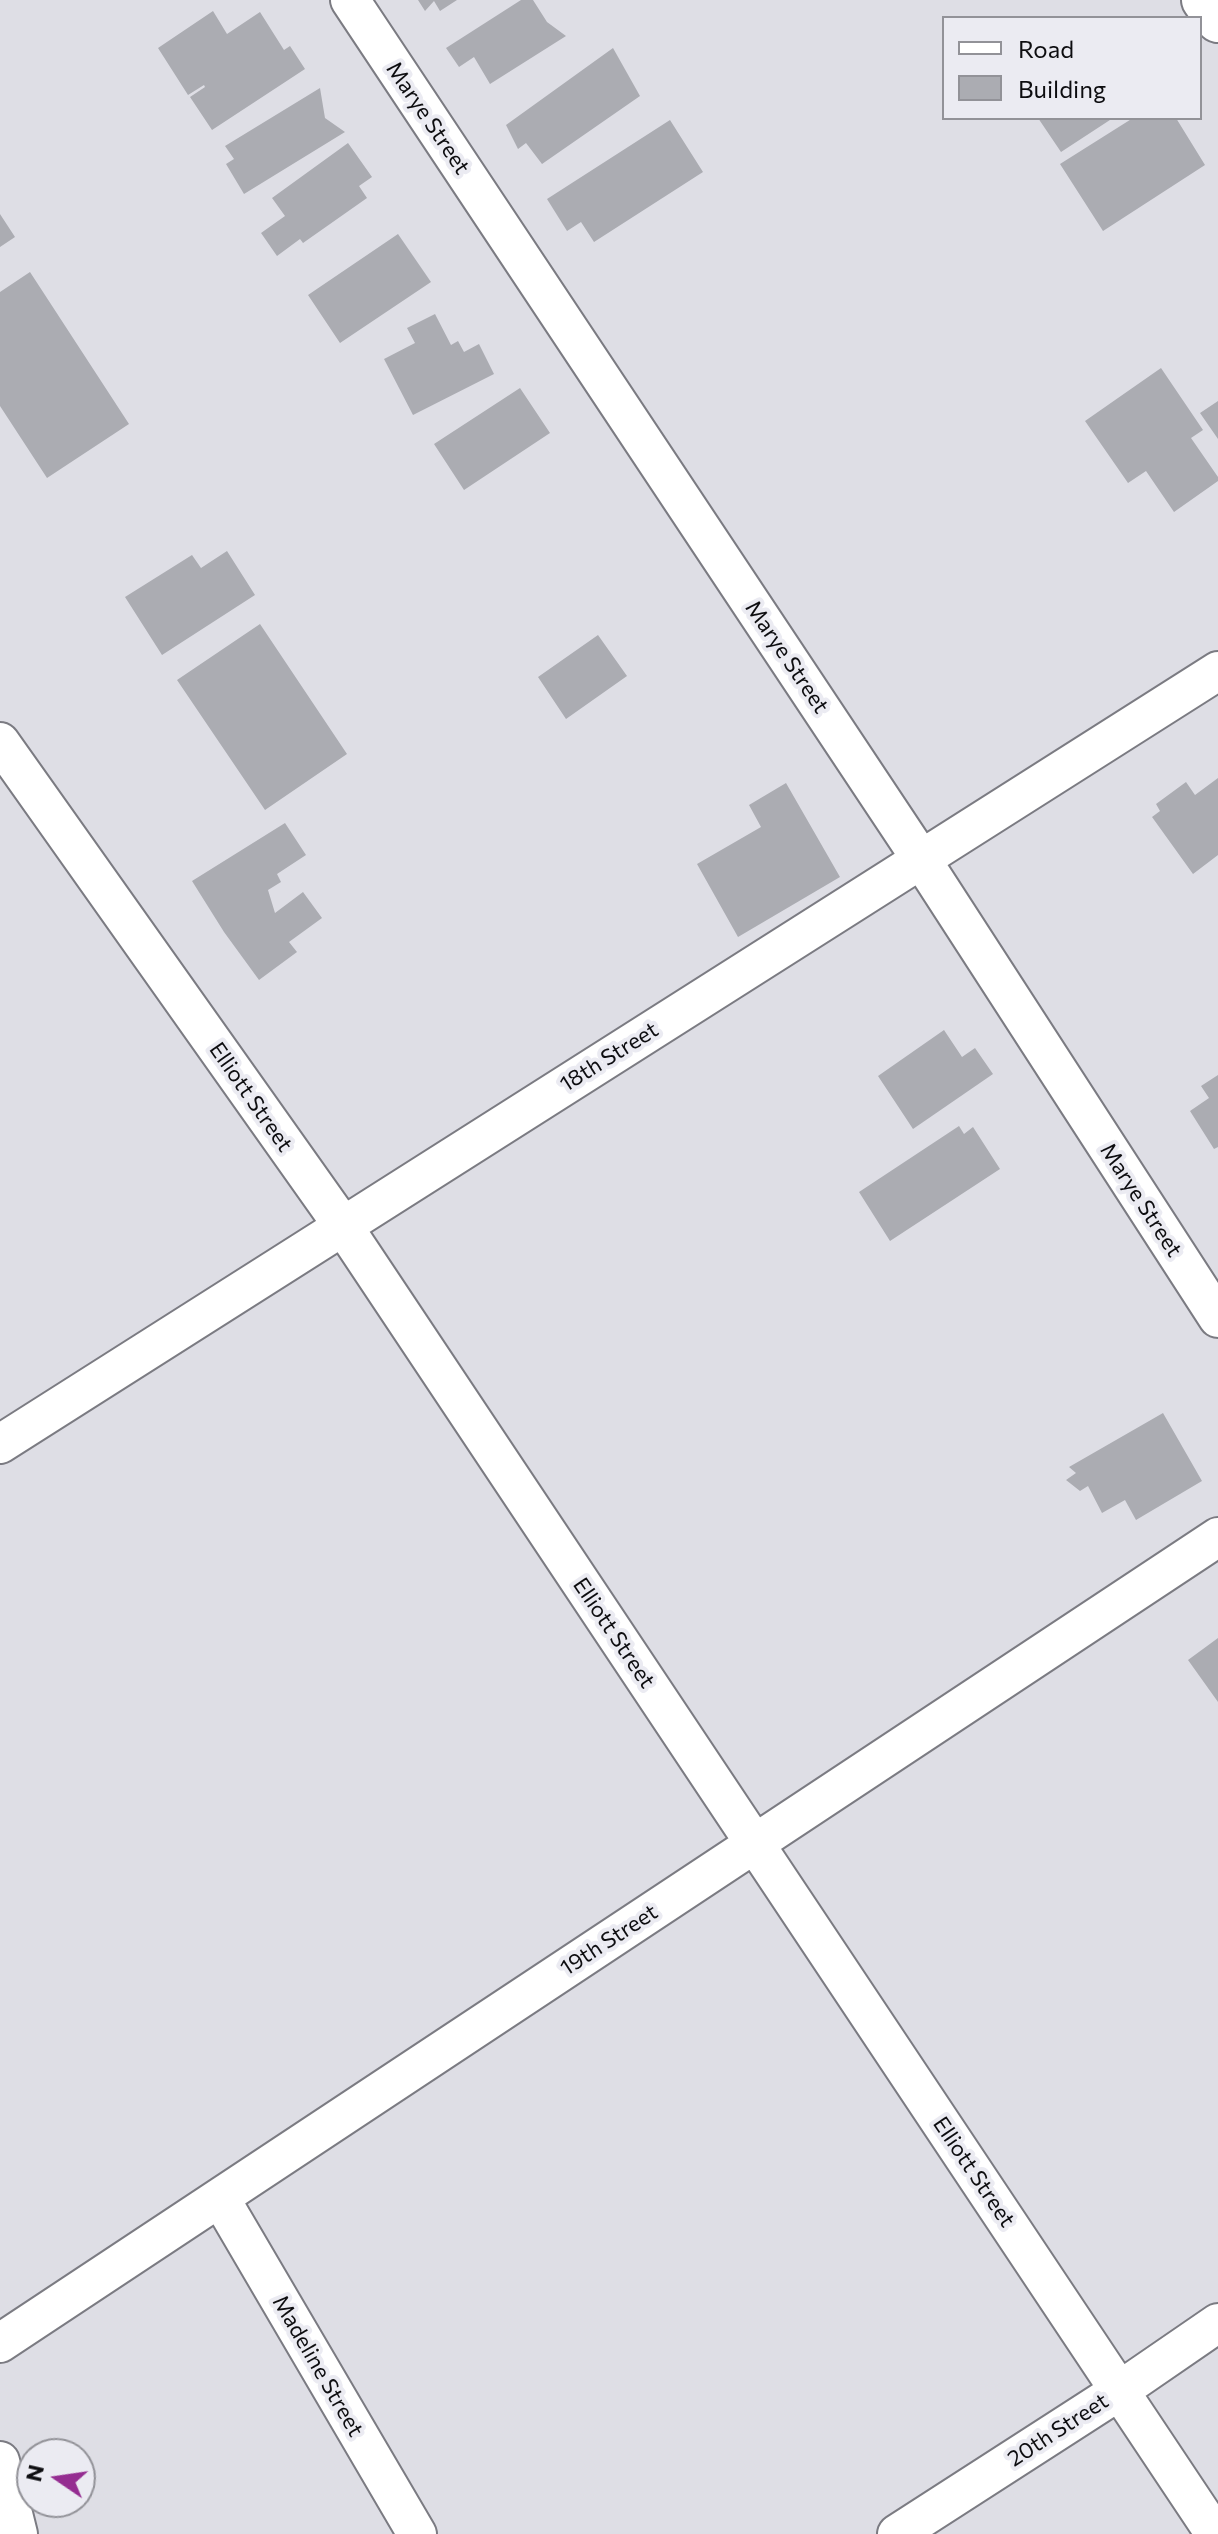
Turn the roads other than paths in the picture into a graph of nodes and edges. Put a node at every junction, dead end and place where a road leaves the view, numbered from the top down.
1 (350, 0) edge
2 (1204, 0) edge
3 (1218, 20) edge
4 (1218, 671) edge
5 (0, 742) edge
6 (921, 859) junction
7 (343, 1226) junction
8 (1218, 1318) edge
9 (0, 1444) edge
10 (1218, 1537) edge
11 (754, 1844) junction
12 (220, 2198) junction
13 (1218, 2323) edge
14 (0, 2343) edge
15 (1119, 2391) junction
16 (0, 2461) edge
17 (18, 2534) edge
18 (417, 2534) edge
19 (897, 2534) edge
20 (1215, 2534) edge

1 - 6 street, Marye Street
2 - 3 main road
4 - 6 street, 18th Street
5 - 7 street, Elliott Street
6 - 7 street, 18th Street
6 - 8 street, Marye Street
7 - 9 street, 18th Street
7 - 11 street, Elliott Street
10 - 11 street, 19th Street
11 - 12 street, 19th Street
11 - 15 street, Elliott Street
12 - 14 street, 19th Street
12 - 18 street, Madeline Street
13 - 15 street, 20th Street
15 - 19 street, 20th Street
15 - 20 street, Elliott Street
16 - 17 street

